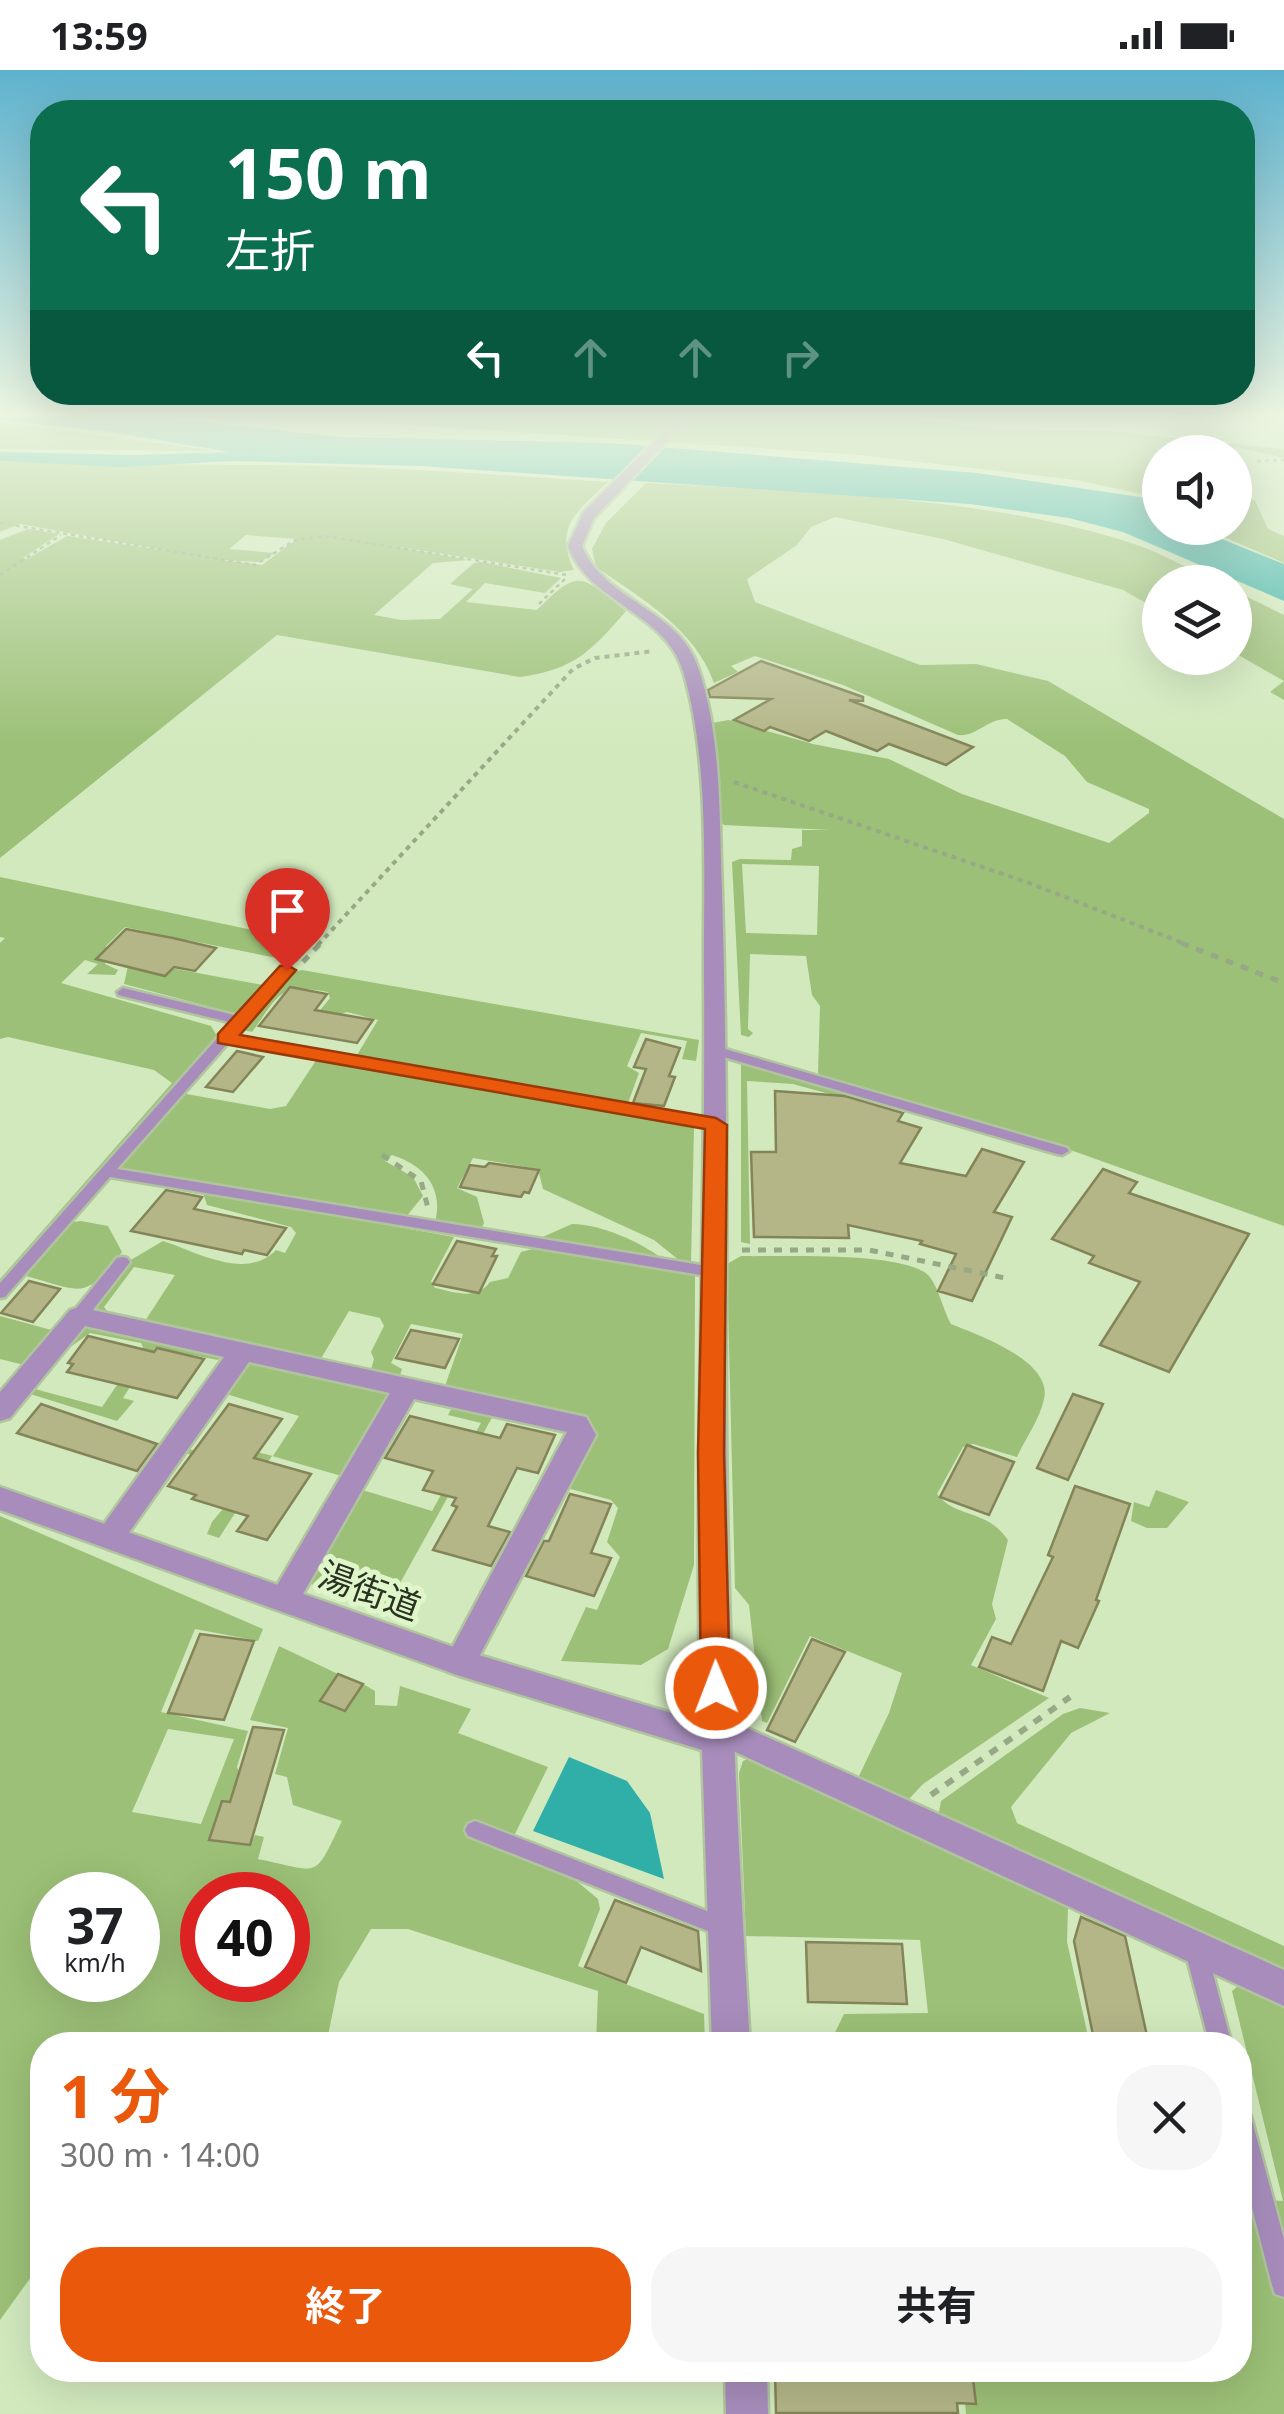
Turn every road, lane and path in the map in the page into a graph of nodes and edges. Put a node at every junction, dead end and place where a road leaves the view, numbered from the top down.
1 (23, 526) edge
2 (582, 526) edge
3 (64, 534) junction
4 (0, 574) edge
5 (569, 575) junction
6 (593, 576) junction
7 (539, 604) dead end
8 (682, 648) junction
9 (708, 773) junction
10 (287, 970) joint
11 (1284, 983) edge
12 (123, 992) dead end
13 (241, 1021) junction
14 (226, 1038) junction
15 (718, 1051) junction
16 (716, 1125) junction
17 (1062, 1151) dead end
18 (382, 1154) dead end
19 (106, 1172) junction
20 (417, 1224) junction
21 (713, 1261) junction
22 (122, 1262) dead end
23 (1005, 1278) dead end
24 (0, 1293) edge
25 (80, 1316) junction
26 (242, 1352) junction
27 (407, 1388) junction
28 (0, 1411) edge
29 (0, 1498) edge
30 (111, 1536) junction
31 (284, 1599) junction
32 (460, 1663) junction
33 (1070, 1697) dead end
34 (717, 1734) junction
35 (914, 1818) junction
36 (475, 1830) dead end
37 (725, 1928) junction
38 (1196, 1947) junction
39 (1284, 1988) edge
40 (729, 2032) edge
41 (1218, 2032) edge
42 (1252, 2163) edge
43 (1284, 2285) edge
44 (747, 2382) edge
45 (748, 2414) edge

1 - 3 path
2 - 6 street
3 - 4 path
3 - 5 path
5 - 6 path
5 - 7 path
6 - 8 street
8 - 9 street
8 - 10 path
9 - 11 path
9 - 15 street
10 - 13 lane
12 - 13 lane
13 - 14 lane
14 - 16 lane
14 - 19 lane
15 - 16 street
15 - 17 lane
16 - 21 street
18 - 20 path
19 - 20 lane
19 - 24 lane
20 - 21 lane
21 - 23 path
21 - 34 street
22 - 25 lane
25 - 26 street
25 - 28 street
26 - 27 street
26 - 30 street
27 - 31 street
27 - 32 street
29 - 30 street, 湯街道
30 - 31 street, 湯街道
31 - 32 street, 湯街道
32 - 34 street, 湯街道
33 - 35 path
34 - 35 street, 湯街道
34 - 37 street
35 - 38 street, 湯街道
36 - 37 lane
37 - 40 street
38 - 39 street, 湯街道
38 - 41 lane
42 - 43 lane
44 - 45 street

